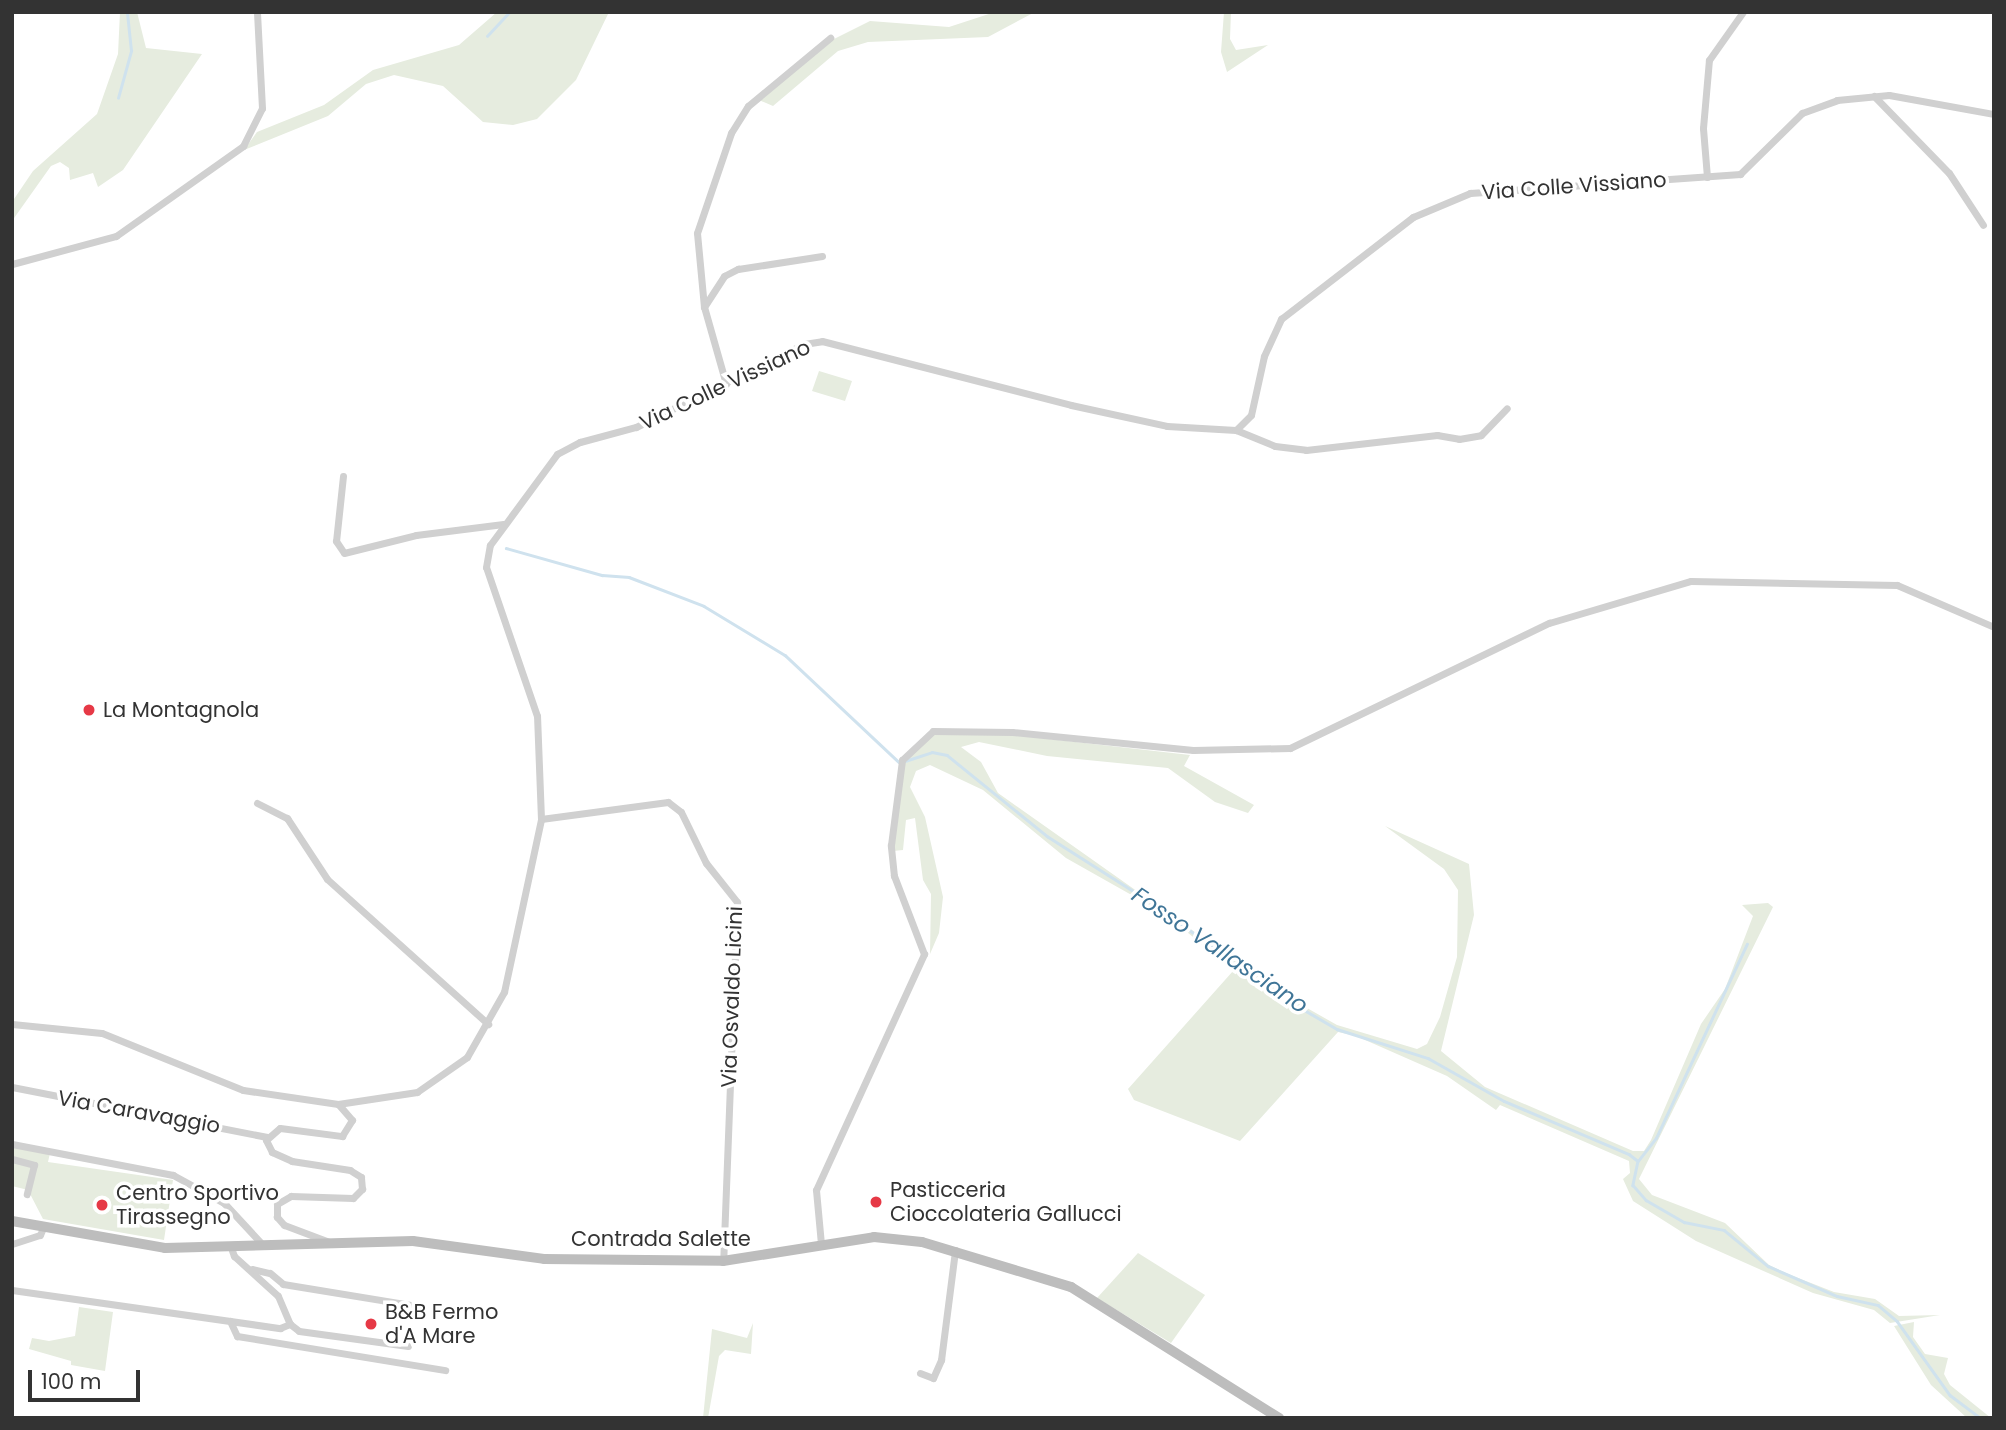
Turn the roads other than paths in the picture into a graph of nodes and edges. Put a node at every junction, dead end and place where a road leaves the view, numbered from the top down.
1 (257, 12) edge
2 (1743, 12) edge
3 (830, 38) dead end
4 (1874, 96) junction
5 (1994, 114) edge
6 (1707, 177) junction
7 (1983, 225) dead end
8 (822, 256) dead end
9 (12, 264) edge
10 (704, 307) junction
11 (726, 384) junction
12 (1507, 408) dead end
13 (1236, 430) junction
14 (343, 477) dead end
15 (503, 524) junction
16 (1994, 627) edge
17 (257, 803) dead end
18 (541, 819) junction
19 (12, 1024) edge
20 (488, 1024) junction
21 (12, 1087) edge
22 (338, 1104) junction
23 (267, 1137) junction
24 (12, 1144) edge
25 (12, 1159) edge
26 (27, 1194) dead end
27 (12, 1221) edge
28 (43, 1228) junction
29 (12, 1244) edge
30 (262, 1244) junction
31 (821, 1244) junction
32 (230, 1245) junction
33 (333, 1245) junction
34 (955, 1250) junction
35 (723, 1261) junction
36 (252, 1269) junction
37 (12, 1290) edge
38 (424, 1307) dead end
39 (230, 1321) junction
40 (290, 1324) junction
41 (408, 1346) dead end
42 (445, 1370) dead end
43 (920, 1373) dead end
44 (1279, 1418) edge

1 - 9 street
2 - 6 street
3 - 10 street
4 - 5 street, Via Colle Vissiano
4 - 6 street, Via Colle Vissiano
4 - 7 street
6 - 13 street, Via Colle Vissiano
8 - 10 street
10 - 11 street
11 - 13 street, Via Colle Vissiano
11 - 15 street, Via Colle Vissiano
12 - 13 street
14 - 15 street
15 - 18 street, Via Colle Vissiano
16 - 31 street
17 - 20 street
18 - 20 street, Via Colle Vissiano
18 - 35 street, Via Osvaldo Licini
19 - 22 street, Via Colle Vissiano
20 - 22 street, Via Colle Vissiano
21 - 23 street, Via Caravaggio
22 - 23 street
23 - 33 street
24 - 30 street
25 - 26 street
27 - 28 main road, Contrada Salette
28 - 29 street
28 - 32 main road, Contrada Salette
30 - 32 main road, Contrada Salette
30 - 33 main road, Contrada Salette
31 - 34 main road, Contrada Salette
31 - 35 main road, Contrada Salette
32 - 36 street
33 - 35 main road, Contrada Salette
34 - 43 street
34 - 44 main road, Contrada Salette
36 - 38 street
36 - 40 street
37 - 39 street
39 - 40 street
39 - 42 street
40 - 41 street

